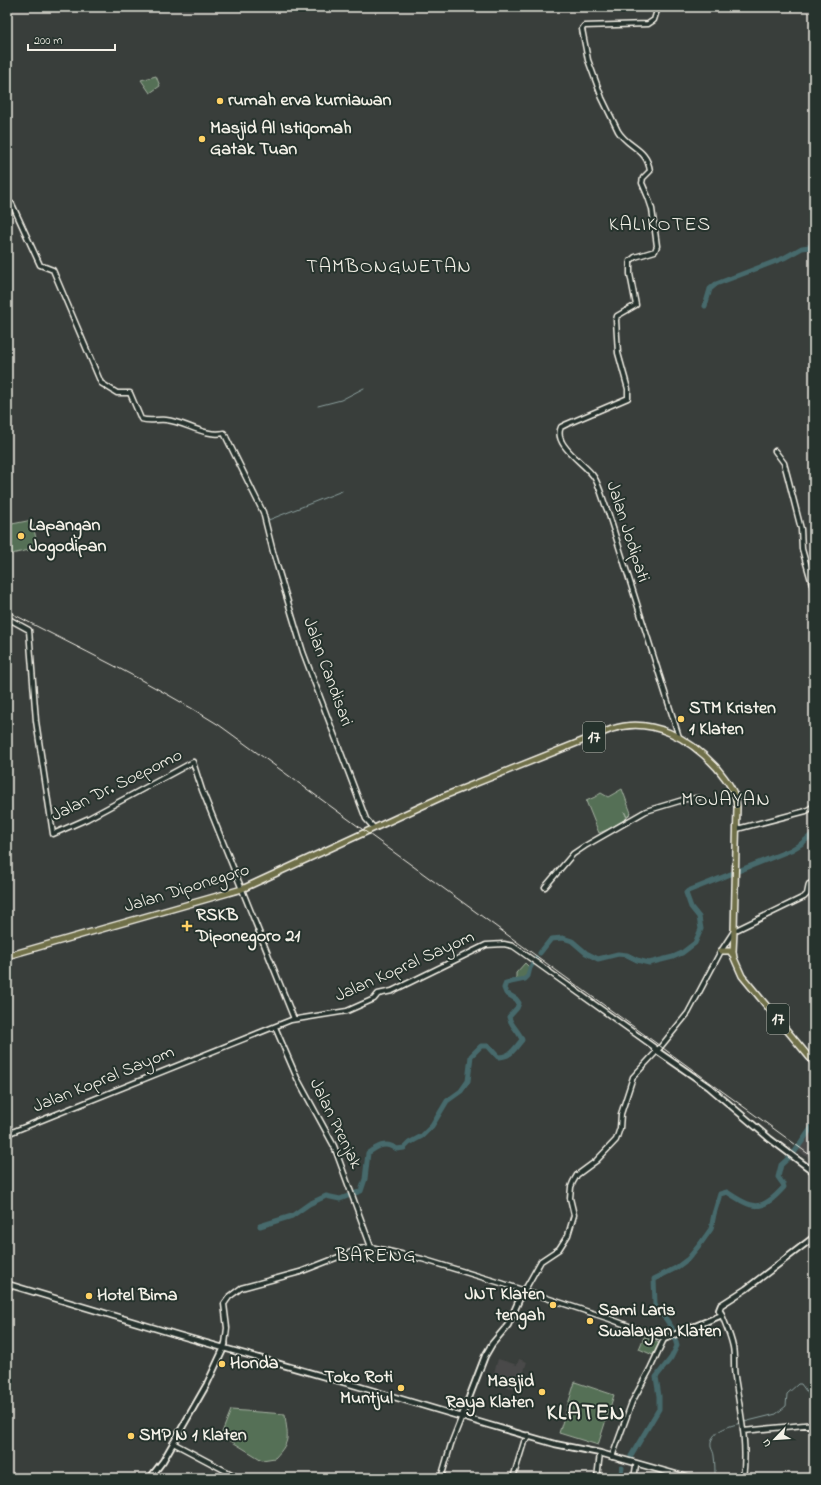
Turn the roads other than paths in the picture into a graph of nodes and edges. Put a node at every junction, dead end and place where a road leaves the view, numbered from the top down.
1 (658, 7) edge
2 (7, 206) edge
3 (775, 451) dead end
4 (814, 591) edge
5 (7, 618) edge
6 (679, 737) junction
7 (698, 798) dead end
8 (814, 806) edge
9 (374, 828) junction
10 (737, 829) junction
11 (814, 883) edge
12 (545, 887) dead end
13 (242, 889) junction
14 (734, 931) junction
15 (722, 951) junction
16 (7, 956) edge
17 (734, 958) junction
18 (294, 1019) junction
19 (275, 1027) junction
20 (657, 1050) junction
21 (814, 1063) edge
22 (7, 1134) edge
23 (814, 1172) edge
24 (814, 1237) edge
25 (369, 1247) junction
26 (7, 1284) edge
27 (523, 1291) junction
28 (722, 1315) junction
29 (664, 1339) junction
30 (224, 1348) junction
31 (462, 1416) junction
32 (812, 1424) edge
33 (743, 1431) junction
34 (814, 1434) edge
35 (526, 1435) junction
36 (173, 1442) junction
37 (600, 1453) junction
38 (612, 1457) junction
39 (636, 1466) dead end
40 (150, 1478) edge
41 (239, 1478) edge
42 (441, 1478) edge
43 (513, 1478) edge
44 (597, 1478) edge
45 (634, 1478) edge
46 (689, 1478) edge
47 (743, 1478) edge

1 - 6 street, Jalan Jodipati
2 - 9 street, Jalan Candisari
3 - 4 street
5 - 13 street, Jalan Dr. Soepomo
6 - 9 highway, 17
6 - 10 highway, 17
7 - 12 street
8 - 10 street
9 - 13 highway, Jalan Diponegoro / 17
10 - 14 highway, 17
11 - 14 street
13 - 16 highway, Jalan Diponegoro / 17
13 - 18 street
14 - 15 street
14 - 17 highway, 17
15 - 17 highway
15 - 20 street
17 - 21 highway, 17
18 - 19 street, Jalan Kopral Sayom
18 - 20 street, Jalan Kopral Sayom
19 - 22 street, Jalan Kopral Sayom
19 - 25 street, Jalan Prenjak
20 - 23 main road
20 - 27 street
24 - 28 main road
25 - 27 street
25 - 30 street
26 - 30 main road
27 - 29 street
27 - 31 main road
28 - 29 main road
28 - 33 street
29 - 38 street
30 - 31 main road
30 - 36 main road
31 - 35 main road
31 - 42 street
32 - 33 street
32 - 34 street
33 - 47 street
35 - 37 main road
35 - 43 street
36 - 40 main road
36 - 41 street
37 - 38 main road
37 - 44 street
38 - 46 main road
39 - 45 street

